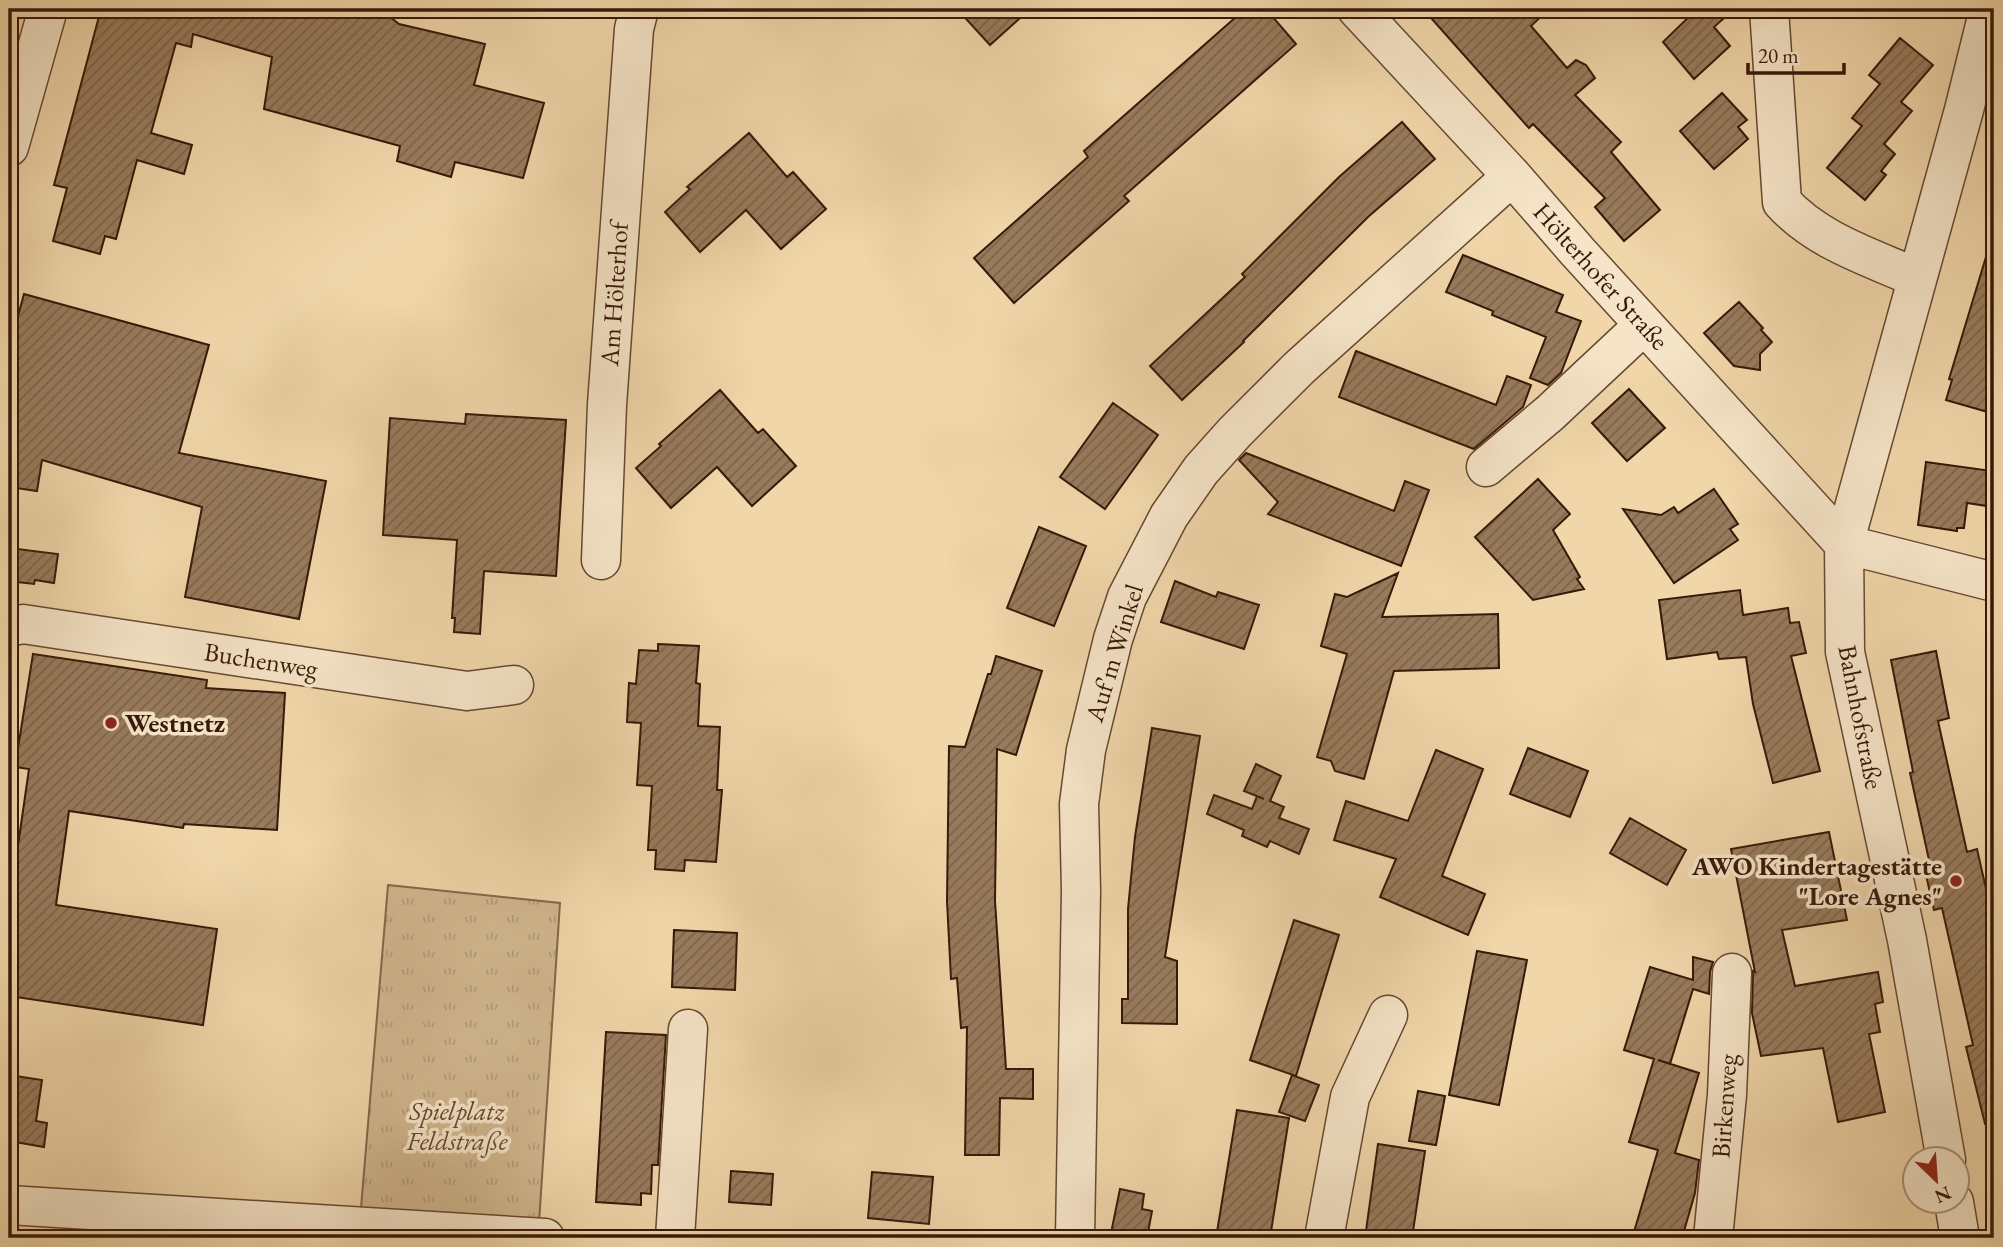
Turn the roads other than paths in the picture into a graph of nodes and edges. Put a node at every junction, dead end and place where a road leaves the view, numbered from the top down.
1 (48, 9) edge
2 (1357, 9) edge
3 (1769, 9) edge
4 (1989, 9) edge
5 (629, 15) edge
6 (1979, 115) edge
7 (9, 147) edge
8 (1512, 176) junction
9 (1917, 278) junction
10 (1644, 325) junction
11 (1486, 467) dead end
12 (1844, 544) junction
13 (601, 560) dead end
14 (1994, 582) edge
15 (9, 627) edge
16 (514, 685) dead end
17 (1732, 973) dead end
18 (1388, 1015) dead end
19 (688, 1029) dead end
20 (1944, 1146) edge
21 (9, 1205) edge
22 (1956, 1216) edge
23 (544, 1238) edge
24 (675, 1238) edge
25 (1075, 1238) edge
26 (1324, 1238) edge
27 (1713, 1238) edge
28 (1960, 1238) edge

1 - 7 street
2 - 8 street, Hölterhofer Straße
3 - 9 street
4 - 6 street, Bahnhofstraße
5 - 13 street, Am Hölterhof
6 - 9 street, Bahnhofstraße
8 - 10 street, Hölterhofer Straße
8 - 25 street, Auf'm Winkel
9 - 12 street, Bahnhofstraße
10 - 11 street
10 - 12 street, Hölterhofer Straße
12 - 14 street
12 - 20 street, Bahnhofstraße
15 - 16 street, Buchenweg
17 - 27 street, Birkenweg
18 - 26 street
19 - 24 street
21 - 23 street
22 - 28 street

